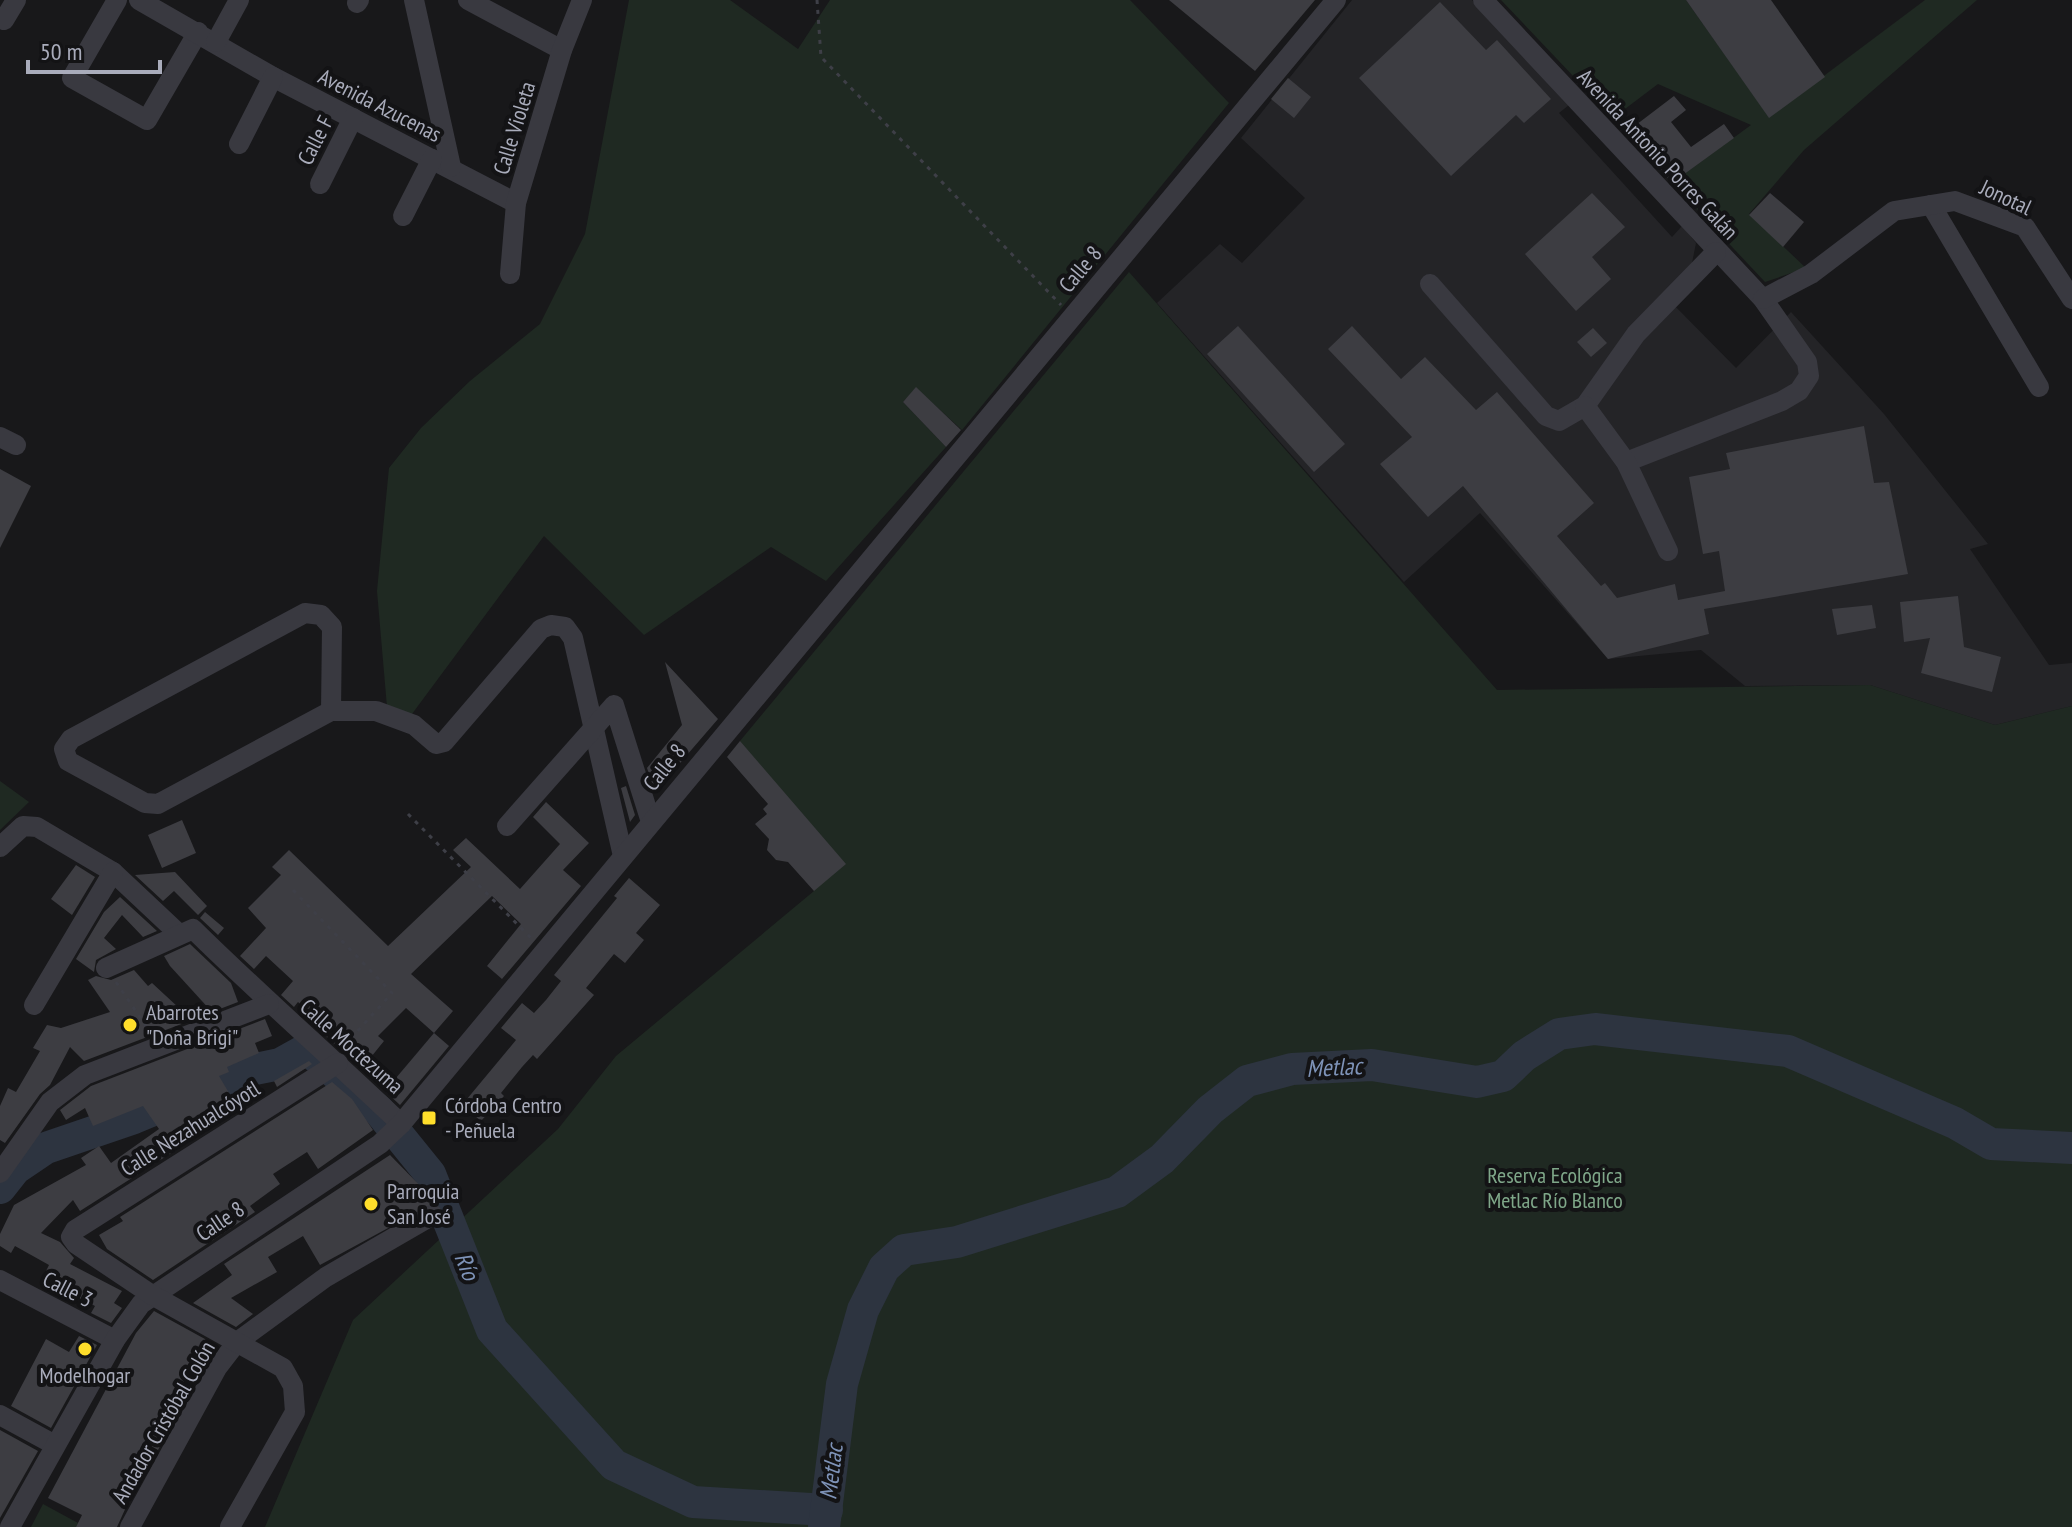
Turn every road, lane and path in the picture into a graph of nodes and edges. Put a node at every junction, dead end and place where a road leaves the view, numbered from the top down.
1 (16, 0) edge
2 (117, 0) edge
3 (139, 0) edge
4 (239, 0) edge
5 (414, 0) edge
6 (468, 0) edge
7 (582, 0) edge
8 (817, 0) edge
9 (1336, 0) edge
10 (1483, 0) edge
11 (4, 20) dead end
12 (207, 37) junction
13 (562, 50) junction
14 (273, 77) junction
15 (353, 118) junction
16 (239, 144) dead end
17 (442, 163) junction
18 (320, 184) dead end
19 (516, 203) junction
20 (1931, 205) junction
21 (403, 216) dead end
22 (1716, 252) junction
23 (510, 274) dead end
24 (1430, 284) dead end
25 (1763, 299) junction
26 (2072, 299) edge
27 (1072, 316) junction
28 (2039, 387) dead end
29 (1585, 406) junction
30 (1626, 462) junction
31 (1668, 551) dead end
32 (331, 711) junction
33 (594, 727) junction
34 (408, 814) dead end
35 (651, 822) junction
36 (507, 826) dead end
37 (0, 847) edge
38 (623, 856) junction
39 (113, 872) junction
40 (293, 890) dead end
41 (178, 933) junction
42 (545, 952) junction
43 (106, 968) joint
44 (269, 1004) junction
45 (34, 1005) dead end
46 (158, 1045) junction
47 (330, 1065) junction
48 (401, 1124) junction
49 (0, 1173) edge
50 (433, 1215) dead end
51 (0, 1280) edge
52 (152, 1295) junction
53 (115, 1340) junction
54 (237, 1342) junction
55 (0, 1415) edge
56 (55, 1445) junction
57 (10, 1527) edge
58 (130, 1527) edge
59 (230, 1527) edge

1 - 11 street
2 - 12 street
3 - 12 street, Avenida Azucenas
4 - 12 street
5 - 17 street
6 - 13 street
7 - 13 street, Calle Violeta
8 - 27 path
9 - 27 street, Calle 8
10 - 22 street, Avenida Antonio Porres Galán
12 - 14 street, Avenida Azucenas
13 - 19 street, Calle Violeta
14 - 15 street, Avenida Azucenas
14 - 16 street
15 - 17 street, Avenida Azucenas
15 - 18 street, Calle F
17 - 19 street, Avenida Azucenas
17 - 21 street
19 - 23 street, Calle Violeta
20 - 25 street, Jonotal
20 - 26 street, Jonotal
20 - 28 street
22 - 25 street, Avenida Antonio Porres Galán
22 - 29 street
24 - 29 street
25 - 30 street, Avenida Antonio Porres Galán
27 - 35 street, Calle 8
29 - 30 street
30 - 31 street
32 - 32 street
32 - 33 street
33 - 35 street
33 - 36 street
33 - 38 street
34 - 42 path
35 - 38 street, Calle 8
37 - 39 street
38 - 42 street, Calle 8
39 - 41 street
39 - 45 street
40 - 47 path
41 - 43 street
41 - 44 street, Calle Moctezuma
42 - 48 street, Calle 8
43 - 46 path
44 - 46 street, Calle Moctezuma
44 - 47 street, Calle Moctezuma
46 - 49 street, Calle Moctezuma
47 - 48 street, Calle Moctezuma
47 - 52 street, Calle Nezahualcóyotl
48 - 52 street, Calle 8
50 - 54 street, Andador Cristóbal Colón
51 - 53 street, Calle 3
52 - 53 street, Calle 8
52 - 54 street
53 - 56 street, Calle 8
54 - 58 street, Andador Cristóbal Colón
54 - 59 street
55 - 56 street
56 - 57 street, Calle 8

